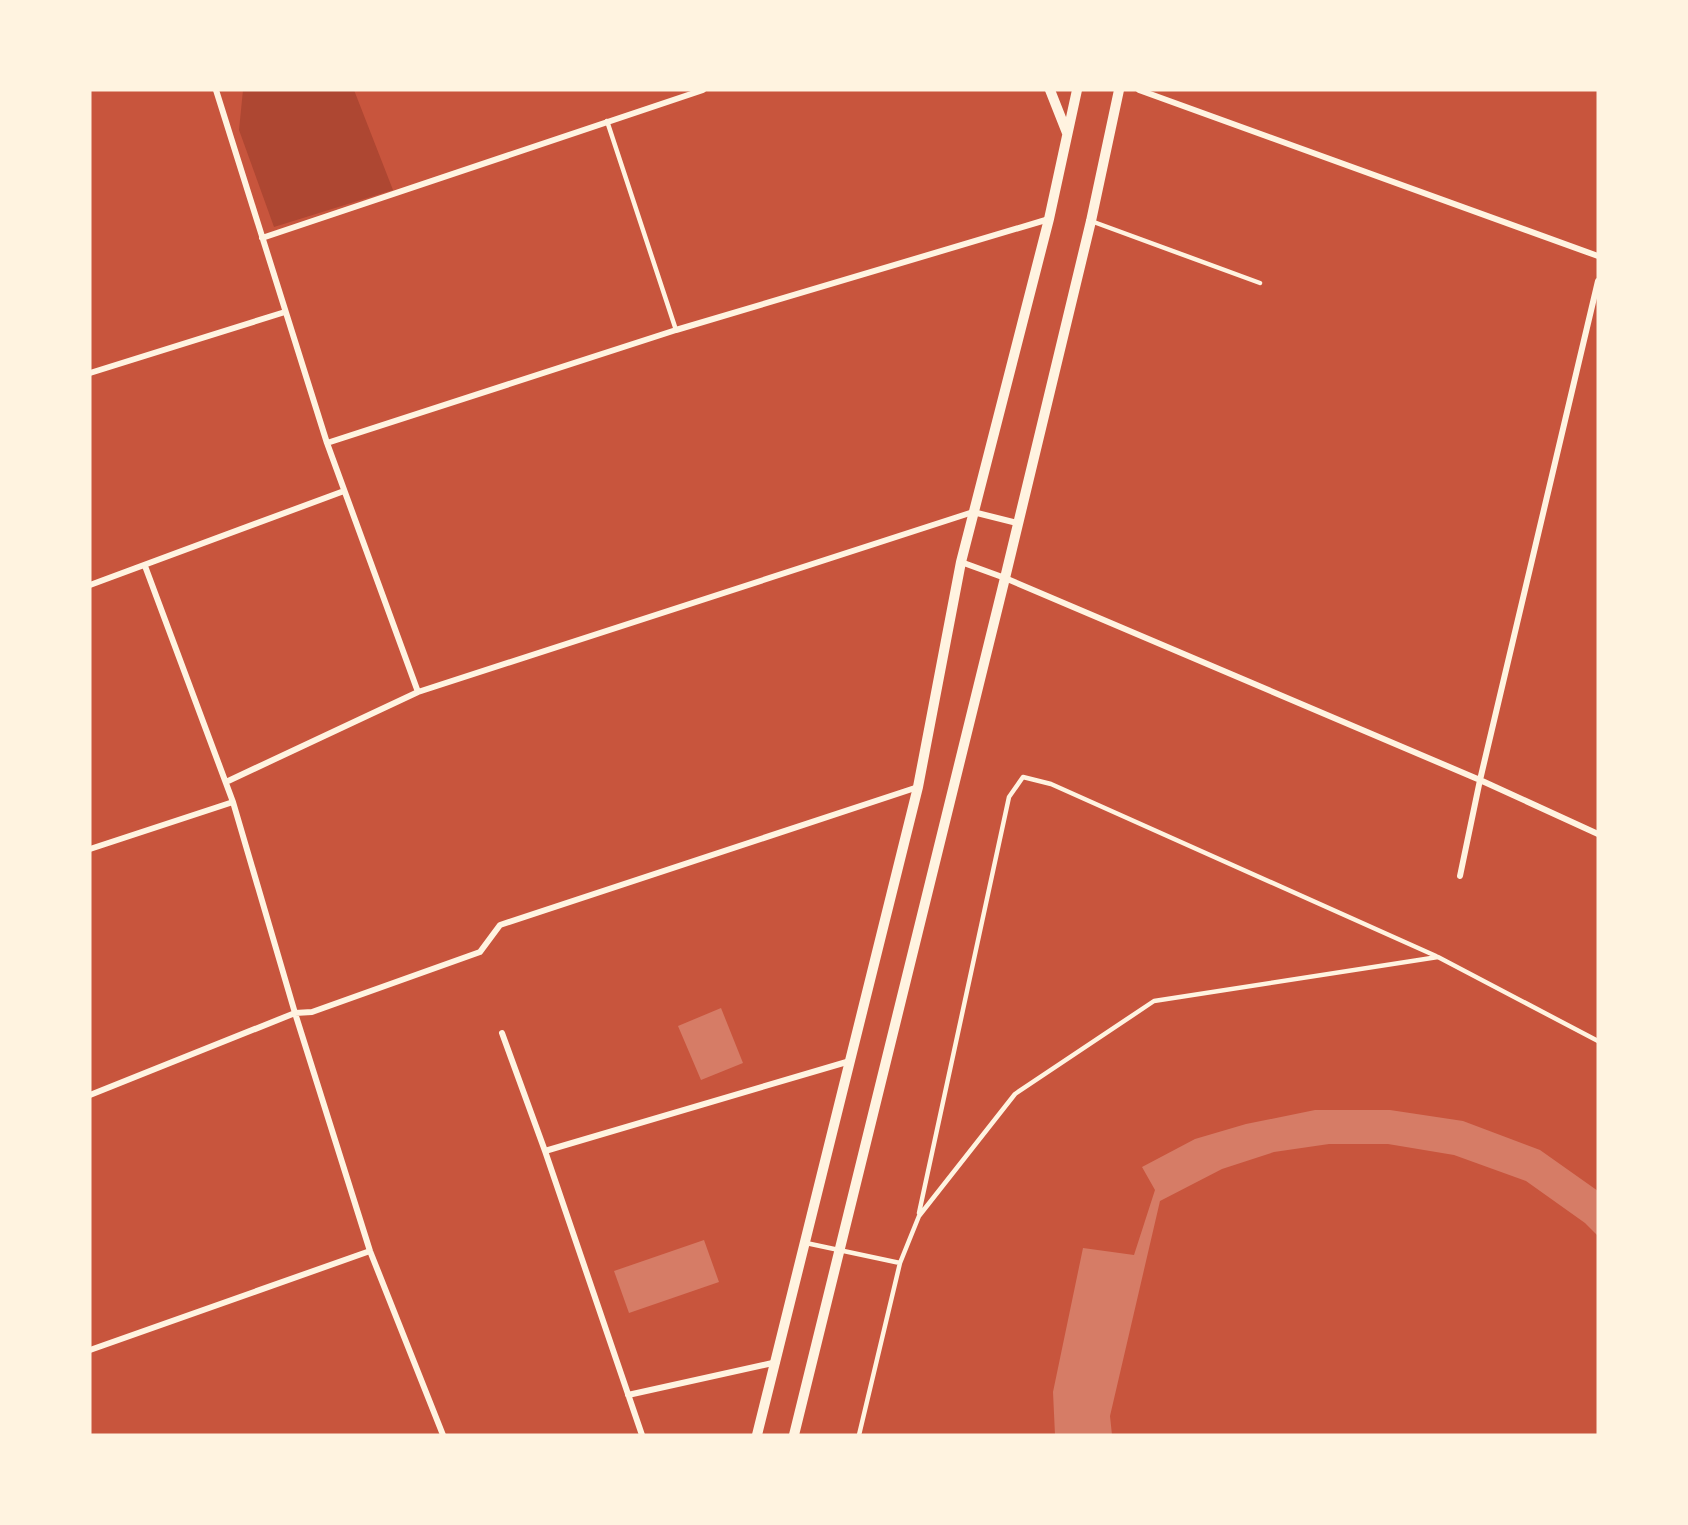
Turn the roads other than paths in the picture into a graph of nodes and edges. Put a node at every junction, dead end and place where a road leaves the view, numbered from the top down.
1 (216, 90) edge
2 (703, 90) edge
3 (1050, 90) edge
4 (1077, 90) edge
5 (1119, 90) edge
6 (1139, 90) edge
7 (607, 121) junction
8 (1067, 133) junction
9 (1049, 219) junction
10 (1091, 221) junction
11 (262, 238) junction
12 (1598, 256) edge
13 (1598, 280) edge
14 (1260, 283) dead end
15 (285, 312) junction
16 (676, 330) junction
17 (90, 373) edge
18 (327, 443) junction
19 (344, 491) junction
20 (973, 512) junction
21 (1017, 523) junction
22 (961, 562) junction
23 (145, 566) junction
24 (1005, 578) junction
25 (90, 585) edge
26 (418, 692) junction
27 (1480, 780) junction
28 (226, 782) junction
29 (918, 787) junction
30 (233, 802) junction
31 (1598, 834) edge
32 (90, 849) edge
33 (1460, 876) dead end
34 (1438, 957) junction
35 (295, 1013) junction
36 (501, 1033) dead end
37 (1598, 1041) edge
38 (852, 1060) junction
39 (90, 1095) edge
40 (545, 1151) junction
41 (919, 1216) junction
42 (807, 1243) junction
43 (840, 1250) junction
44 (370, 1251) junction
45 (900, 1263) junction
46 (90, 1350) edge
47 (777, 1362) junction
48 (628, 1395) junction
49 (443, 1435) edge
50 (642, 1435) edge
51 (757, 1435) edge
52 (794, 1435) edge
53 (859, 1435) edge

1 - 11 street
2 - 7 street
3 - 8 street
4 - 8 street
5 - 10 street
6 - 12 street
7 - 11 street
7 - 16 lane
8 - 9 street
9 - 16 street
9 - 20 street
10 - 14 lane
10 - 21 street
11 - 15 street
13 - 27 street
15 - 17 street
15 - 18 street
16 - 18 street
18 - 19 street
19 - 23 street
19 - 26 street
20 - 21 street
20 - 22 street
20 - 26 street
21 - 24 street
22 - 24 street
22 - 29 street
23 - 25 street
23 - 28 street
24 - 27 street
24 - 43 street
26 - 28 street
27 - 31 street
27 - 33 street
28 - 30 street
29 - 35 street
29 - 38 street
30 - 32 street
30 - 35 street
34 - 37 lane
34 - 41 lane
34 - 41 lane
35 - 39 street
35 - 44 street
36 - 40 street
38 - 40 street
38 - 42 street
40 - 48 street
41 - 45 lane
42 - 43 lane
42 - 47 street
43 - 45 lane
43 - 52 street
44 - 46 street
44 - 49 street
45 - 53 lane
47 - 48 street
47 - 51 street
48 - 50 street

